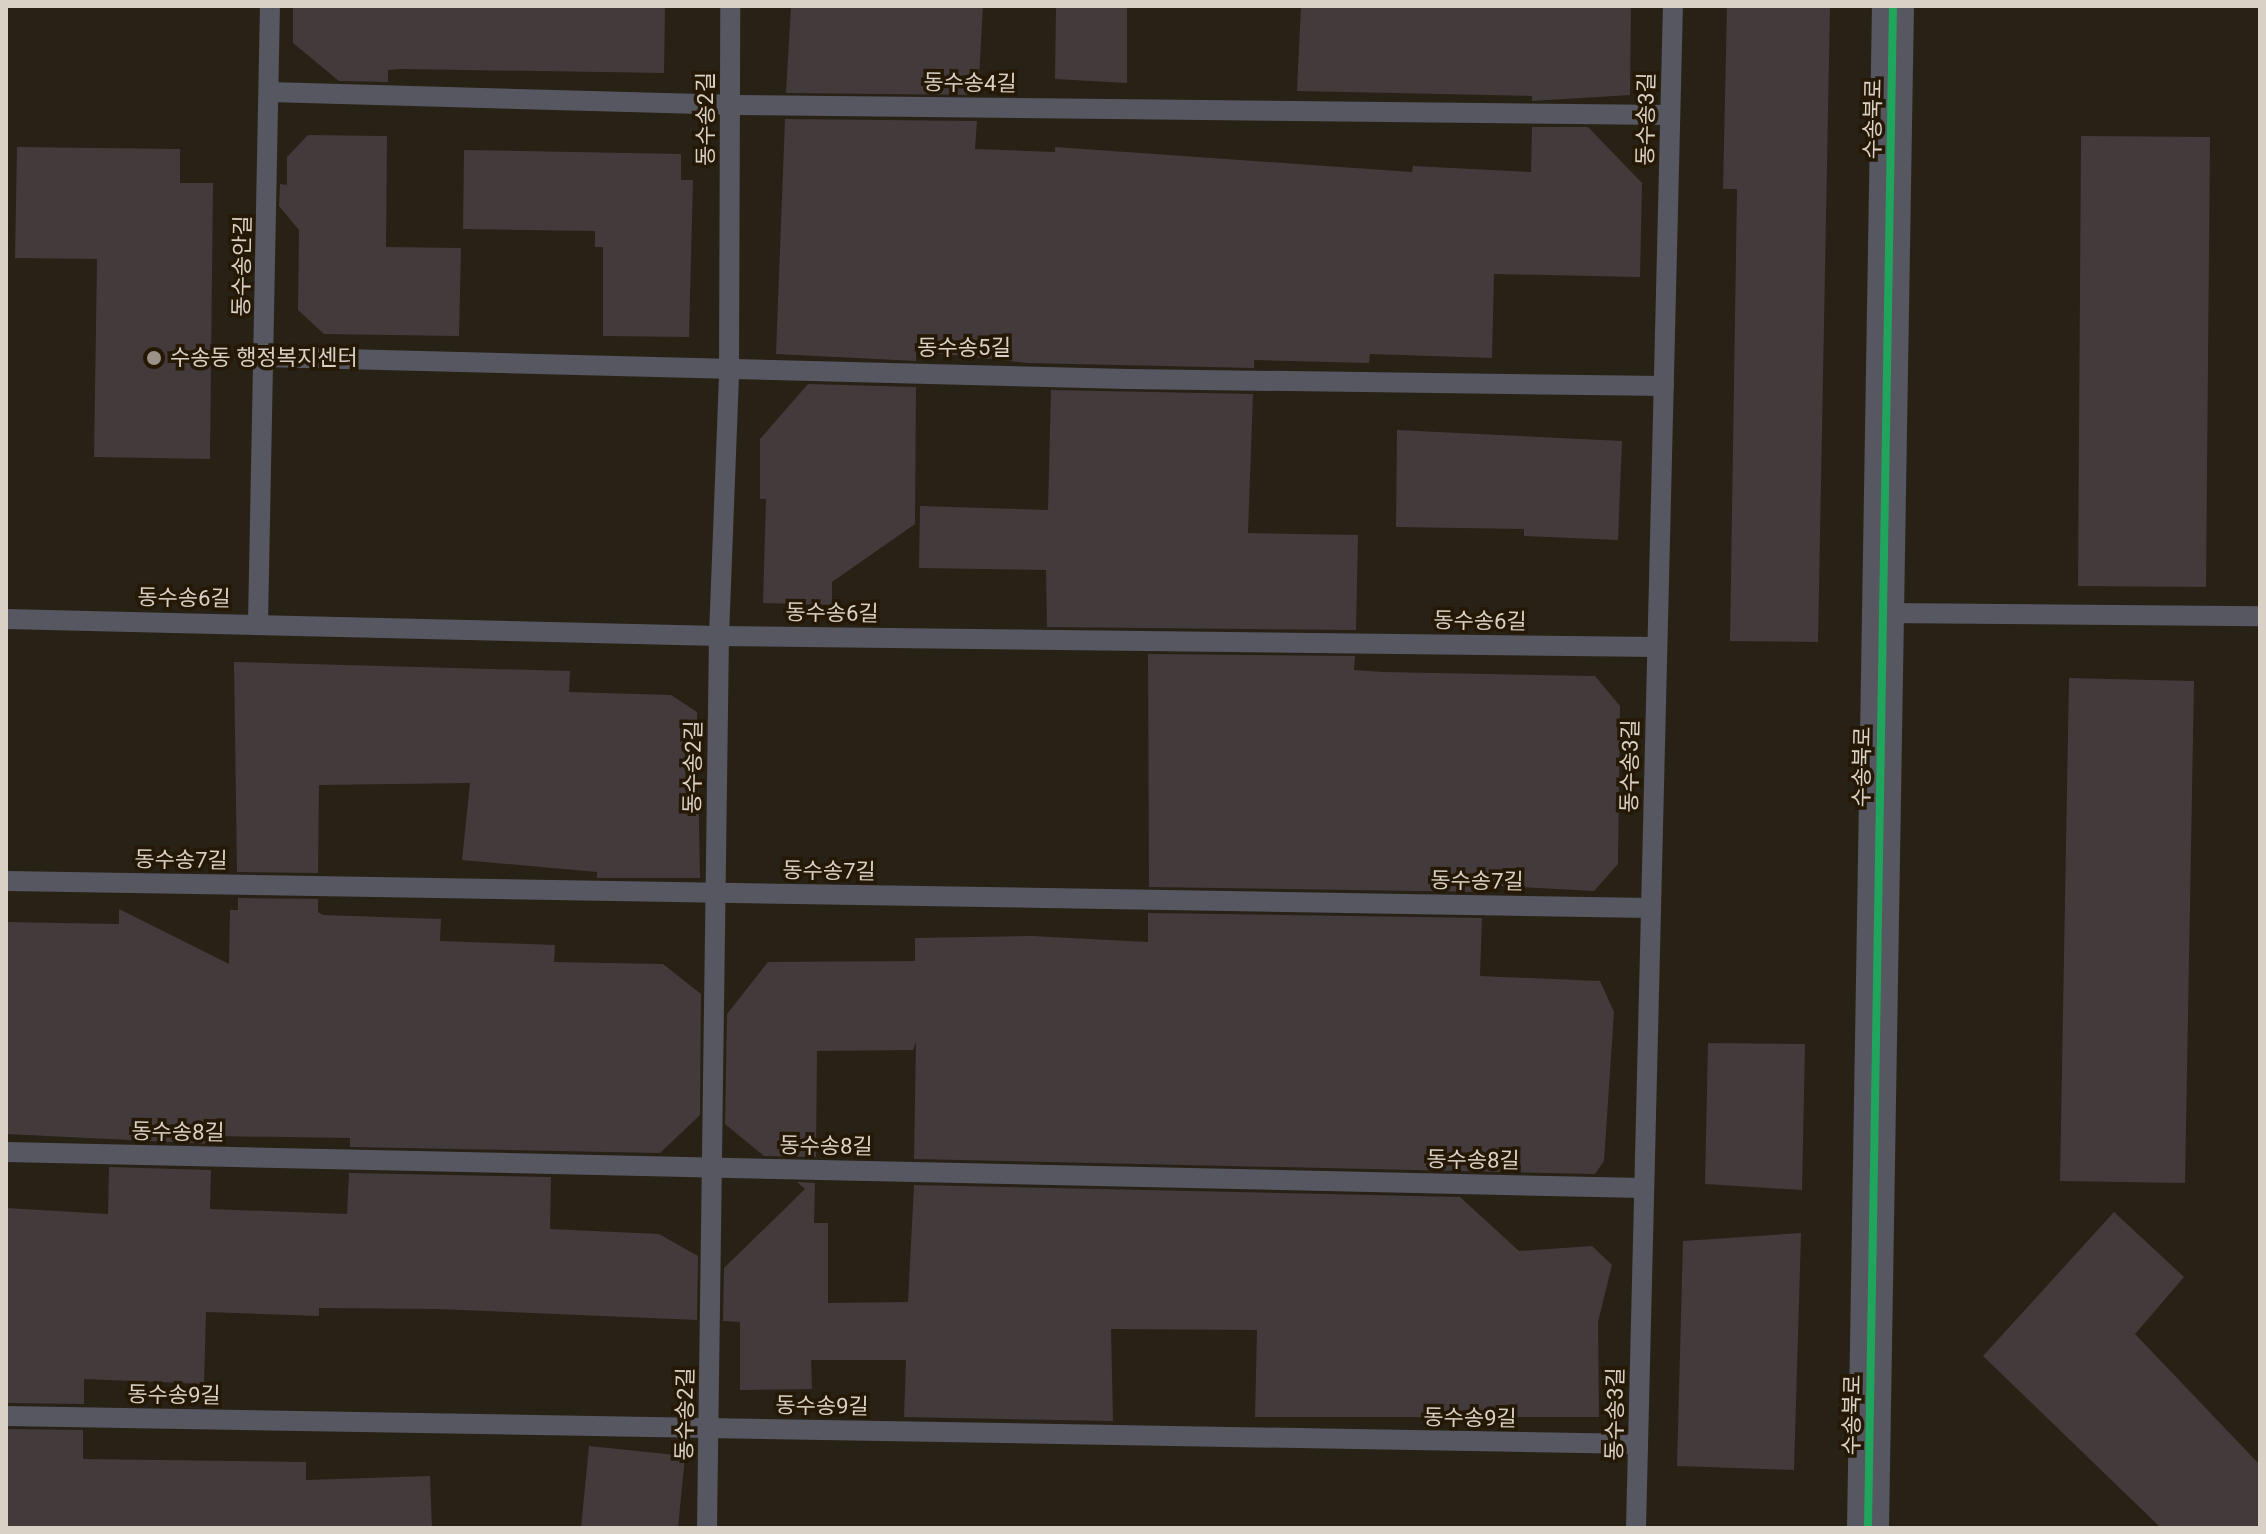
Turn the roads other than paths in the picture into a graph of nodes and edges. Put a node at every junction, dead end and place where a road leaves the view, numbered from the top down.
1 (270, 6) edge
2 (730, 6) edge
3 (1673, 6) edge
4 (1893, 6) edge
5 (269, 92) junction
6 (729, 105) junction
7 (1670, 115) junction
8 (264, 357) junction
9 (729, 370) junction
10 (1664, 386) junction
11 (1883, 613) junction
12 (2260, 616) edge
13 (6, 619) edge
14 (258, 623) junction
15 (719, 636) junction
16 (1657, 647) junction
17 (6, 881) edge
18 (716, 893) junction
19 (1651, 908) junction
20 (6, 1152) edge
21 (715, 1167) junction
22 (1644, 1188) junction
23 (6, 1416) edge
24 (709, 1428) junction
25 (1638, 1444) junction
26 (707, 1528) edge
27 (1636, 1528) edge
28 (1868, 1528) edge

1 - 5 lane, 동수송안길
2 - 6 lane, 동수송2길
3 - 7 lane, 동수송3길
4 - 11 street, 수송북로
5 - 6 lane, 동수송4길
5 - 8 lane, 동수송안길
6 - 7 lane, 동수송4길
6 - 9 lane, 동수송2길
7 - 10 lane, 동수송3길
8 - 9 lane, 동수송5길
8 - 14 lane, 동수송안길
9 - 10 lane, 동수송5길
9 - 15 lane, 동수송2길
10 - 16 lane, 동수송3길
11 - 12 lane
11 - 28 street, 수송북로
13 - 14 lane, 동수송6길
14 - 15 lane, 동수송6길
15 - 16 lane, 동수송6길
15 - 18 lane, 동수송2길
16 - 19 lane, 동수송3길
17 - 18 lane, 동수송7길
18 - 19 lane, 동수송7길
18 - 21 lane, 동수송2길
19 - 22 lane, 동수송3길
20 - 21 lane, 동수송8길
21 - 22 lane, 동수송8길
21 - 24 lane, 동수송2길
22 - 25 lane, 동수송3길
23 - 24 lane, 동수송9길
24 - 25 lane, 동수송9길
24 - 26 lane, 동수송2길
25 - 27 lane, 동수송3길

